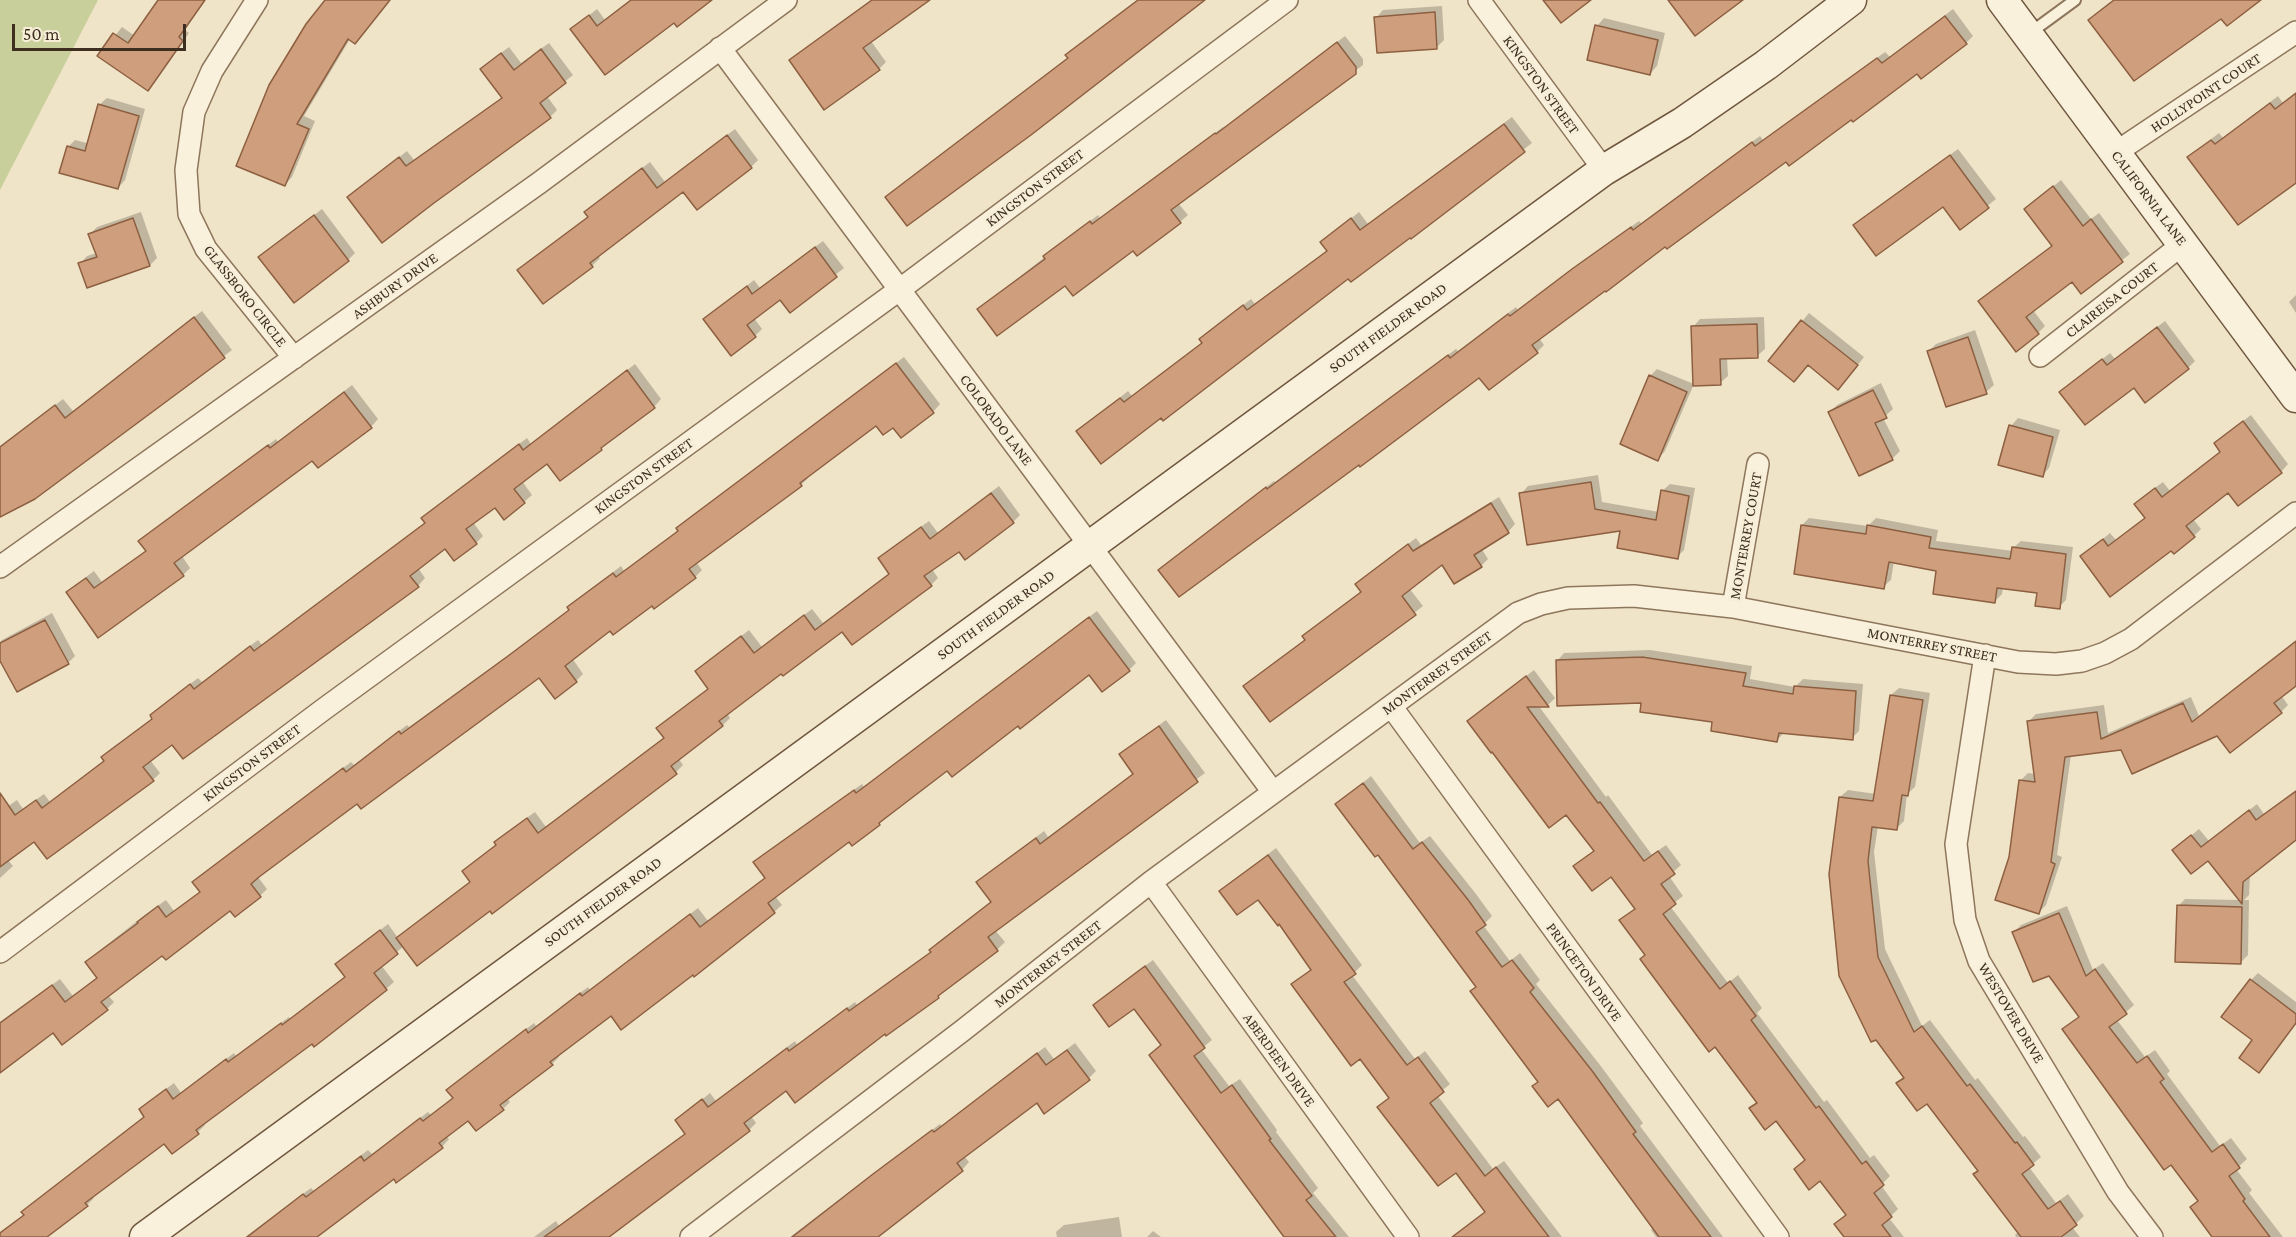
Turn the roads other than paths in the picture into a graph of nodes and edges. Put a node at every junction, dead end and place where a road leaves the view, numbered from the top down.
1 (258, 0) edge
2 (786, 0) edge
3 (1287, 0) edge
4 (1479, 0) edge
5 (1851, 0) edge
6 (2001, 0) edge
7 (2075, 0) edge
8 (2296, 32) edge
9 (2028, 35) junction
10 (720, 48) junction
11 (2115, 153) junction
12 (1604, 170) junction
13 (2183, 244) junction
14 (899, 290) junction
15 (2040, 356) dead end
16 (294, 358) junction
17 (2296, 397) edge
18 (1758, 464) dead end
19 (2296, 513) edge
20 (1090, 546) junction
21 (0, 567) edge
22 (1733, 607) junction
23 (1985, 655) junction
24 (1391, 706) junction
25 (1273, 792) junction
26 (1151, 882) junction
27 (0, 952) edge
28 (145, 1237) edge
29 (692, 1237) edge
30 (1408, 1237) edge
31 (1778, 1237) edge
32 (2152, 1237) edge

1 - 16 street, GLASSBORO CIRCLE
2 - 10 street, ASHBURY DRIVE
3 - 14 street, KINGSTON STREET
4 - 12 street, KINGSTON STREET
5 - 12 street, SOUTH FIELDER ROAD
6 - 9 street, CALIFORNIA LANE
7 - 9 lane
8 - 11 street, HOLLYPOINT COURT
9 - 11 street, CALIFORNIA LANE
10 - 14 street, COLORADO LANE
10 - 16 street, ASHBURY DRIVE
11 - 13 street, CALIFORNIA LANE
12 - 20 street, SOUTH FIELDER ROAD
13 - 15 street, CLAIREISA COURT
13 - 17 street, CALIFORNIA LANE
14 - 20 street, COLORADO LANE
14 - 27 street, KINGSTON STREET
16 - 21 street, ASHBURY DRIVE
18 - 22 street, MONTERREY COURT
19 - 23 street, MONTERREY STREET
20 - 25 street, COLORADO LANE
20 - 28 street, SOUTH FIELDER ROAD
22 - 23 street, MONTERREY STREET
22 - 24 street, MONTERREY STREET
23 - 32 street, WESTOVER DRIVE
24 - 25 street, MONTERREY STREET
24 - 31 street, PRINCETON DRIVE
25 - 26 street, MONTERREY STREET
26 - 29 street, MONTERREY STREET
26 - 30 street, ABERDEEN DRIVE

